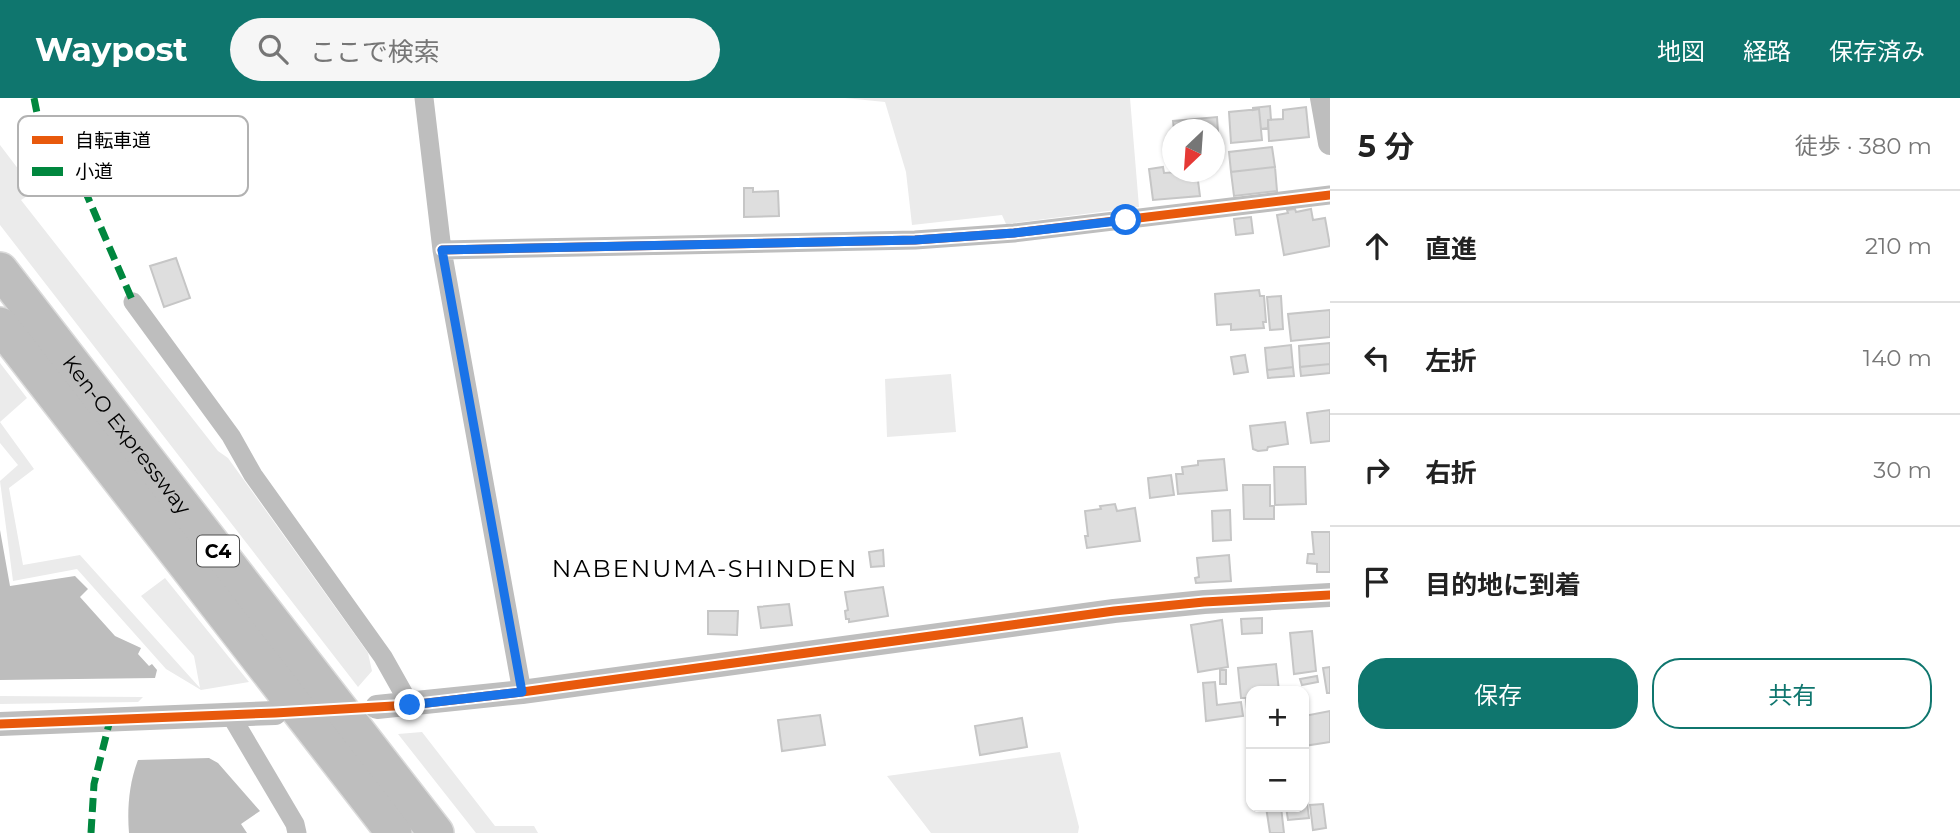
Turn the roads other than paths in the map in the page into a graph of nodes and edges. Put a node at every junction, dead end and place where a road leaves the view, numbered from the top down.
1 (424, 98) edge
2 (1322, 98) edge
3 (1330, 143) edge
4 (1330, 195) edge
5 (442, 250) junction
6 (0, 270) edge
7 (133, 302) dead end
8 (0, 325) edge
9 (1330, 595) edge
10 (522, 692) junction
11 (410, 705) junction
12 (377, 707) dead end
13 (275, 713) dead end
14 (230, 714) junction
15 (0, 724) edge
16 (297, 833) edge
17 (394, 833) edge
18 (436, 833) edge

1 - 5 street
2 - 3 street
4 - 5 street
5 - 10 street
6 - 18 highway, Ken-O Expressway / C4
7 - 11 street
8 - 17 highway, Ken-O Expressway / C4
9 - 10 street
10 - 11 street
11 - 12 street
13 - 14 street
14 - 15 street
14 - 16 street

